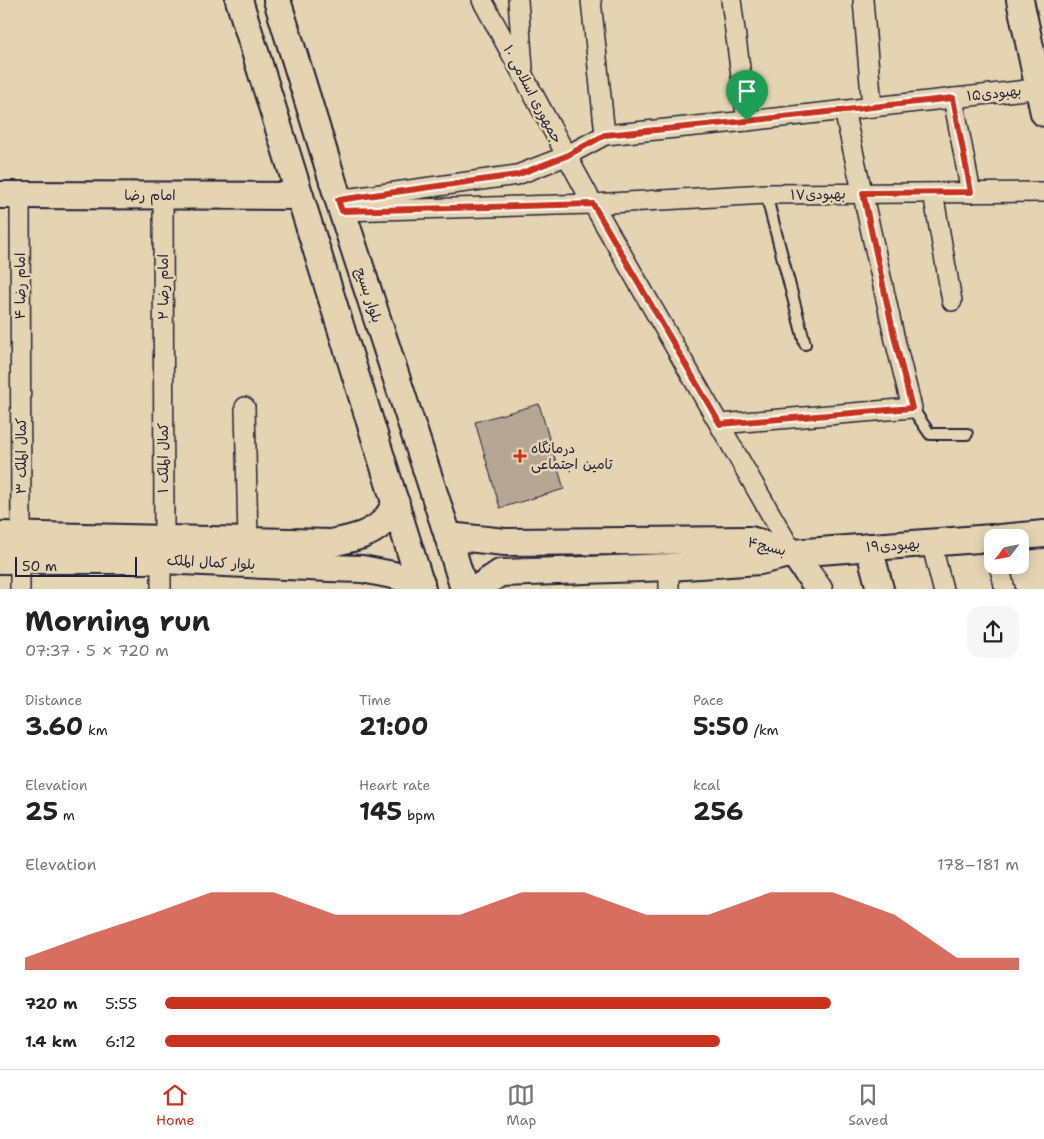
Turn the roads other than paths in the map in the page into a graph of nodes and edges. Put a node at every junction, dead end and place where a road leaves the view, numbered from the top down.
1 (239, 0) edge
2 (277, 0) edge
3 (482, 0) edge
4 (518, 0) edge
5 (591, 0) edge
6 (732, 0) edge
7 (863, 0) edge
8 (1020, 0) edge
9 (523, 74) junction
10 (1042, 97) edge
11 (953, 98) junction
12 (872, 106) junction
13 (844, 110) junction
14 (747, 121) junction
15 (605, 135) junction
16 (566, 156) junction
17 (971, 192) junction
18 (1044, 192) edge
19 (863, 193) junction
20 (933, 193) junction
21 (766, 194) junction
22 (10, 195) edge
23 (163, 195) junction
24 (300, 196) junction
25 (593, 204) junction
26 (340, 206) junction
27 (952, 301) dead end
28 (805, 344) dead end
29 (20, 378) joint
30 (163, 378) joint
31 (245, 407) dead end
32 (912, 408) junction
33 (720, 424) junction
34 (967, 434) dead end
35 (396, 504) junction
36 (1044, 534) edge
37 (1029, 535) edge
38 (448, 536) junction
39 (984, 539) edge
40 (248, 541) junction
41 (931, 542) junction
42 (10, 547) edge
43 (869, 547) junction
44 (162, 549) junction
45 (793, 552) junction
46 (1001, 574) edge
47 (669, 578) edge
48 (422, 586) edge
49 (20, 589) edge
50 (161, 589) edge
51 (464, 589) edge
52 (476, 589) edge
53 (819, 589) edge
54 (880, 589) edge
55 (943, 589) edge
56 (1005, 589) edge

1 - 24 street
2 - 26 street, بلوار بسیج
3 - 9 street, جمهوری اسلامی ۱۰
4 - 9 street
5 - 15 street
6 - 14 street
7 - 12 street
8 - 10 street
9 - 16 street, جمهوری اسلامی ۱۰
10 - 11 street, بهبودی۱۵
11 - 12 street, بهبودی۱۵
11 - 17 street
12 - 13 street, بهبودی۱۵
13 - 14 street, بهبودی۱۵
13 - 19 street
14 - 15 street, بهبودی۱۵
15 - 16 street, بهبودی۱۵
16 - 25 street, جمهوری اسلامی ۱۰
16 - 26 street, بهبودی۱۵
17 - 18 street, بهبودی۱۷
17 - 20 street, بهبودی۱۷
19 - 20 street, بهبودی۱۷
19 - 21 street, بهبودی۱۷
19 - 32 street
20 - 27 street
21 - 25 street, بهبودی۱۷
21 - 28 lane
22 - 23 street, امام رضا
22 - 29 street, امام رضا ۴
23 - 24 street, امام رضا
23 - 30 street, امام رضا ۲
24 - 35 street
25 - 26 street, بهبودی۱۷
25 - 33 street, جمهوری اسلامی ۱۰
26 - 38 street, بلوار بسیج
29 - 42 street, کمال الملک ۳
30 - 44 street, کمال الملک ۱
31 - 40 street
32 - 33 street
32 - 34 lane
33 - 45 street, جمهوری اسلامی ۱۰
35 - 40 street, بلوار کمال الملک
35 - 48 street
36 - 37 street
38 - 45 street, بسیج۴
38 - 51 street, بلوار بسیج
39 - 41 street, بهبودی۱۹
40 - 44 street, بلوار کمال الملک
41 - 43 street, بهبودی۱۹
41 - 55 street
42 - 44 street, بلوار کمال الملک
42 - 49 street, کمال الملک ۳
43 - 45 street, بهبودی۱۹
43 - 54 street
44 - 48 street, بلوار کمال الملک
44 - 50 street, کمال الملک ۱
45 - 47 street, بسیج۴
45 - 53 street
46 - 56 street
47 - 52 street, بسیج۴

